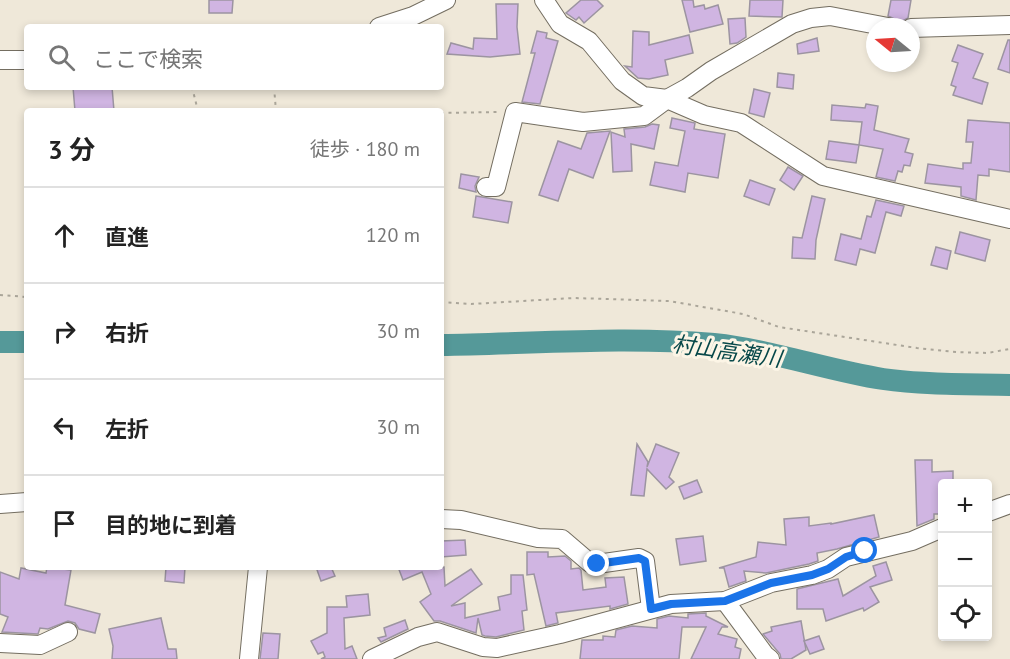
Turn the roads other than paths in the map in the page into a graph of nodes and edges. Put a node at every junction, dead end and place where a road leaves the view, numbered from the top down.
1 (446, 0) edge
2 (544, 0) edge
3 (866, 23) edge
4 (388, 24) edge
5 (1010, 25) edge
6 (920, 28) edge
7 (0, 60) edge
8 (24, 60) edge
9 (666, 99) junction
10 (486, 187) dead end
11 (1010, 219) edge
12 (24, 502) edge
13 (0, 504) edge
14 (1010, 504) edge
15 (992, 510) edge
16 (444, 519) edge
17 (938, 530) edge
18 (258, 570) edge
19 (725, 601) junction
20 (651, 609) junction
21 (68, 632) dead end
22 (0, 645) edge
23 (11, 659) edge
24 (249, 659) edge
25 (372, 659) edge
26 (770, 659) edge

1 - 4 street
2 - 9 street
3 - 9 street
5 - 6 street
7 - 8 street
9 - 10 street
9 - 11 street
12 - 13 street
14 - 15 street
16 - 20 street
17 - 19 street
18 - 24 street
19 - 20 street
19 - 26 street
20 - 25 street
21 - 22 street
22 - 23 street

